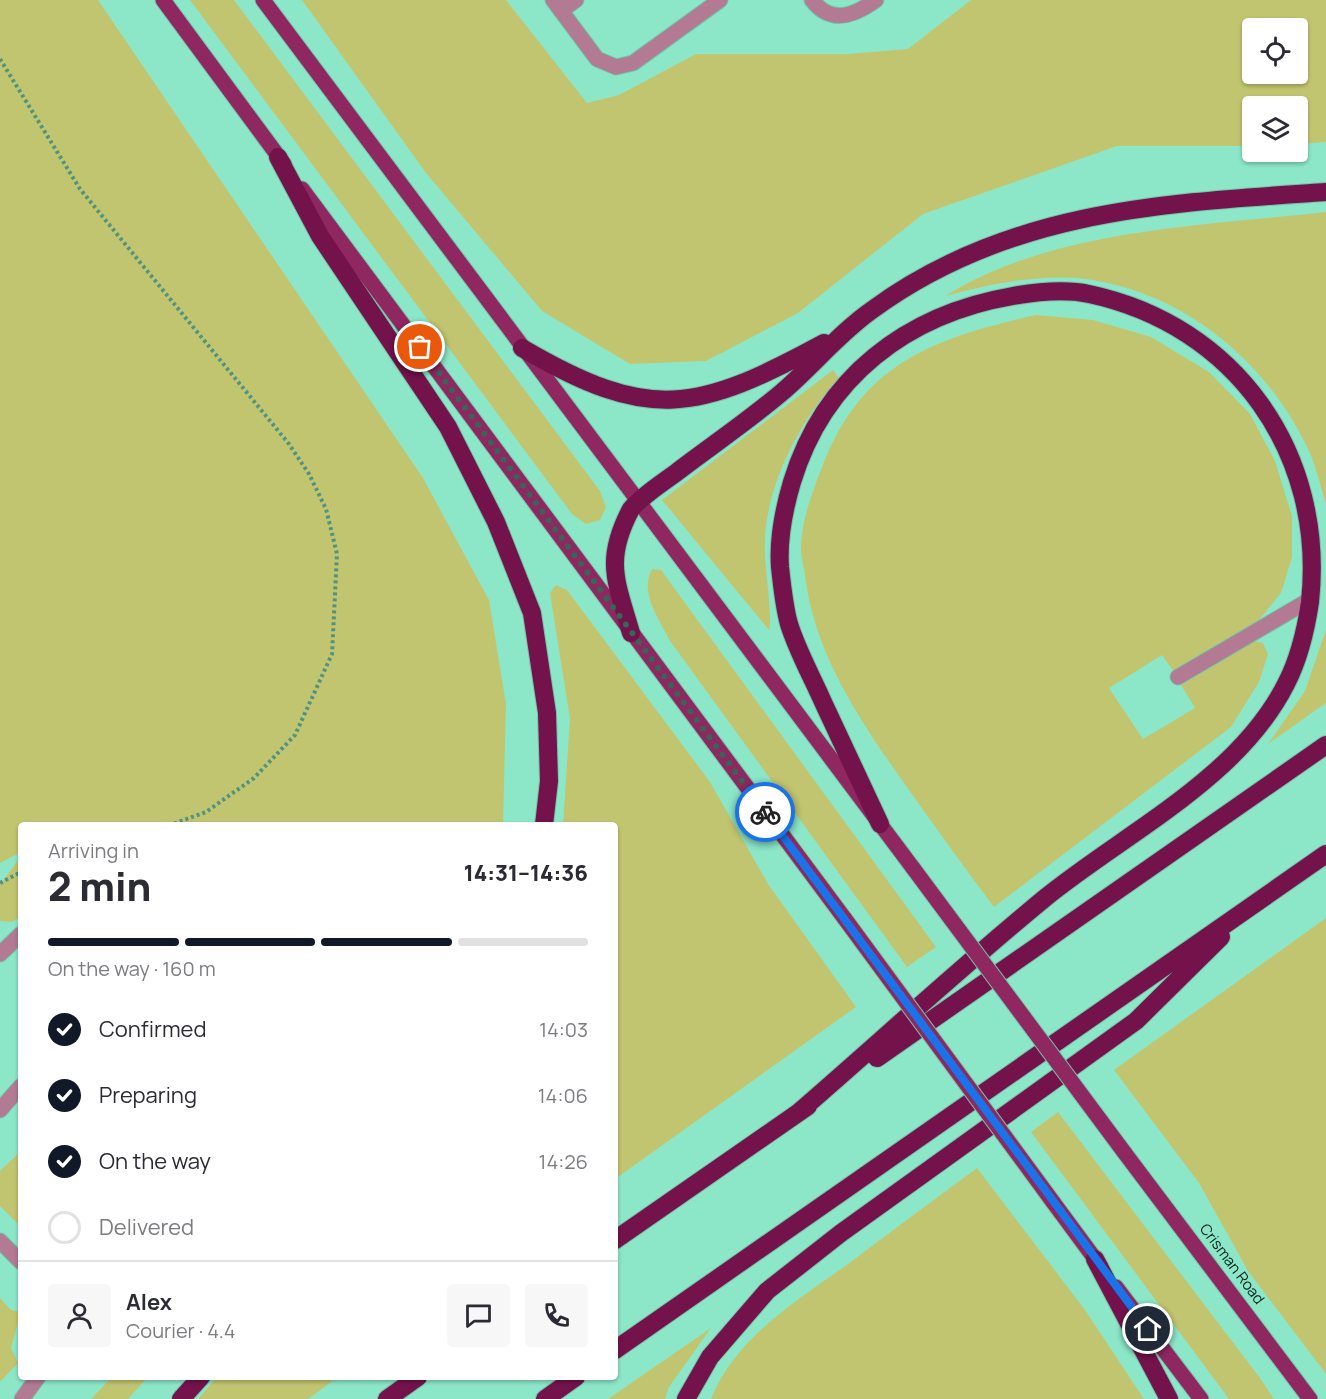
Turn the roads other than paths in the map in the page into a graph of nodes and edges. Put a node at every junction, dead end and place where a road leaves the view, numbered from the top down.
1 (163, 0) edge
2 (263, 0) edge
3 (576, 0) edge
4 (720, 0) edge
5 (812, 0) edge
6 (876, 0) edge
7 (557, 5) edge
8 (278, 157) junction
9 (1326, 192) edge
10 (841, 334) junction
11 (522, 348) junction
12 (637, 502) junction
13 (1311, 599) junction
14 (631, 633) junction
15 (1178, 677) dead end
16 (1326, 745) edge
17 (544, 822) edge
18 (880, 824) junction
19 (1326, 854) edge
20 (1257, 902) junction
21 (18, 937) edge
22 (0, 954) edge
23 (18, 1089) edge
24 (0, 1110) edge
25 (799, 1112) junction
26 (618, 1238) edge
27 (0, 1241) edge
28 (18, 1259) edge
29 (1095, 1259) junction
30 (618, 1348) edge
31 (36, 1380) edge
32 (198, 1380) edge
33 (414, 1380) edge
34 (572, 1380) edge
35 (22, 1399) edge
36 (182, 1399) edge
37 (387, 1399) edge
38 (545, 1399) edge
39 (686, 1399) edge
40 (1169, 1399) edge
41 (1201, 1399) edge
42 (1310, 1399) edge

1 - 8 main road
2 - 11 main road, Crisman Road
3 - 7 street
4 - 7 street
5 - 6 street
8 - 14 main road
8 - 17 highway
9 - 10 highway
10 - 11 highway
10 - 12 highway
11 - 12 main road, Crisman Road
12 - 14 highway
12 - 18 main road, Crisman Road
13 - 15 street
13 - 18 highway
13 - 25 highway
14 - 29 main road, bridge
16 - 25 highway
18 - 42 main road, Crisman Road, bridge
19 - 20 highway
20 - 30 highway
20 - 39 highway
21 - 22 street
23 - 24 street
25 - 26 highway
27 - 28 street
29 - 40 highway
29 - 41 main road
31 - 35 street
32 - 36 highway
33 - 37 highway
34 - 38 highway

